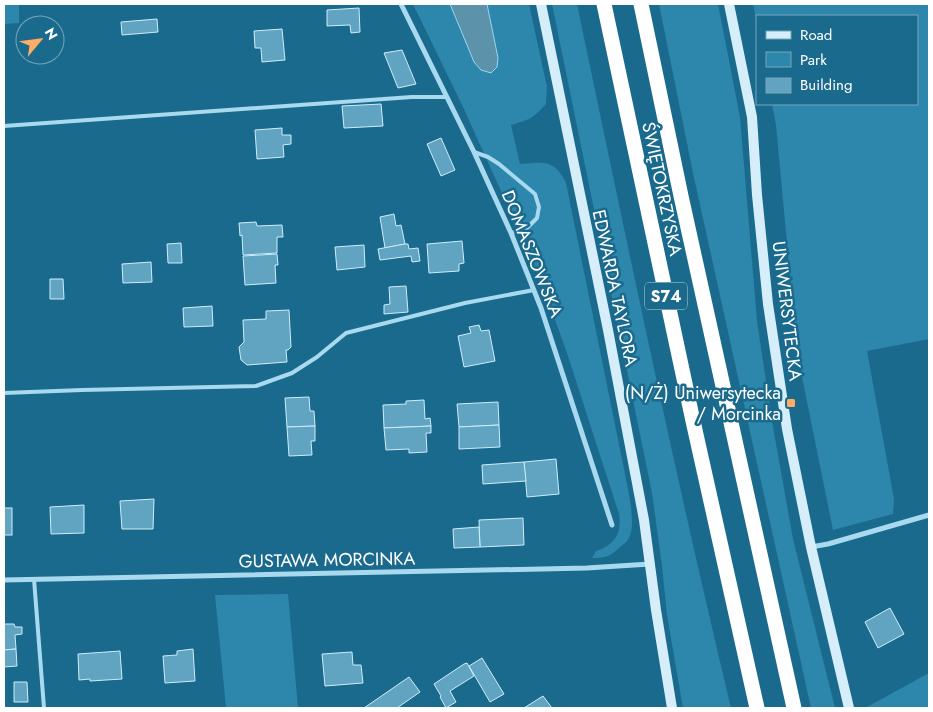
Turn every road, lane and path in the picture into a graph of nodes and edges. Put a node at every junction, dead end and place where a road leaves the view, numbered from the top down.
1 (401, 4) edge
2 (541, 4) edge
3 (604, 4) edge
4 (641, 4) edge
5 (729, 4) edge
6 (446, 97) junction
7 (4, 126) edge
8 (474, 152) junction
9 (511, 233) junction
10 (534, 290) junction
11 (4, 393) edge
12 (929, 515) edge
13 (612, 525) dead end
14 (811, 547) junction
15 (650, 564) junction
16 (4, 580) edge
17 (34, 580) junction
18 (44, 708) edge
19 (672, 708) edge
20 (757, 708) edge
21 (794, 708) edge
22 (849, 708) edge

1 - 6 street, DOMASZOWSKA
2 - 15 street, EDWARDA TAYLORA
3 - 20 highway, ŚWIĘTOKRZYSKA / S74
4 - 21 highway, ŚWIĘTOKRZYSKA / S74
5 - 14 street, UNIWERSYTECKA
6 - 7 lane
6 - 8 street, DOMASZOWSKA
8 - 9 street, DOMASZOWSKA
8 - 9 lane
9 - 10 street, DOMASZOWSKA
10 - 11 lane
10 - 13 street, DOMASZOWSKA
12 - 14 street
14 - 22 street, UNIWERSYTECKA
15 - 17 street, GUSTAWA MORCINKA
15 - 19 street, EDWARDA TAYLORA
16 - 17 street, GUSTAWA MORCINKA
17 - 18 lane

